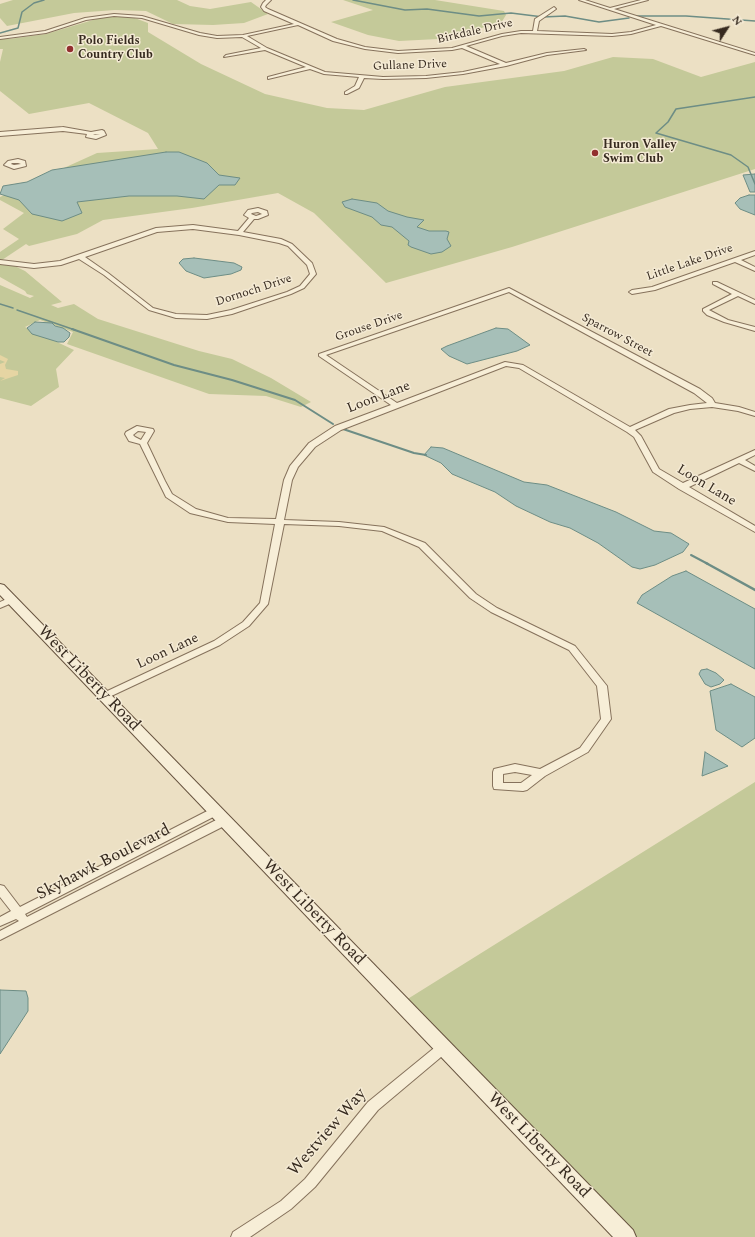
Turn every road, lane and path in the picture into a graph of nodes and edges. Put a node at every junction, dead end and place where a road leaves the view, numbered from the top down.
1 (269, 0) edge
2 (581, 0) edge
3 (646, 0) edge
4 (554, 8) dead end
5 (609, 9) junction
6 (298, 24) junction
7 (660, 25) junction
8 (535, 31) junction
9 (243, 36) junction
10 (0, 38) edge
11 (464, 47) junction
12 (265, 49) junction
13 (584, 50) dead end
14 (755, 54) edge
15 (226, 56) dead end
16 (506, 65) junction
17 (309, 68) junction
18 (362, 77) junction
19 (270, 78) dead end
20 (347, 93) dead end
21 (90, 133) dead end
22 (0, 134) edge
23 (0, 164) edge
24 (7, 164) dead end
25 (252, 218) dead end
26 (239, 233) junction
27 (755, 253) edge
28 (81, 257) junction
29 (736, 260) junction
30 (0, 262) edge
31 (755, 269) edge
32 (715, 283) dead end
33 (509, 290) joint
34 (632, 292) dead end
35 (737, 294) junction
36 (755, 302) edge
37 (755, 330) edge
38 (396, 405) junction
39 (712, 405) junction
40 (755, 414) edge
41 (630, 430) junction
42 (143, 443) junction
43 (755, 452) edge
44 (740, 460) junction
45 (755, 468) edge
46 (682, 487) junction
47 (280, 523) junction
48 (755, 530) edge
49 (4, 598) edge
50 (104, 696) junction
51 (541, 773) dead end
52 (219, 816) junction
53 (0, 889) edge
54 (18, 912) junction
55 (0, 922) edge
56 (25, 923) junction
57 (0, 936) edge
58 (443, 1048) junction
59 (238, 1237) edge
60 (626, 1237) edge

1 - 6 street, Birkdale Drive
2 - 5 street
3 - 5 street
4 - 8 street
5 - 7 street
6 - 9 street
6 - 11 street, Birkdale Drive
7 - 8 street, Birkdale Drive
7 - 14 street
8 - 11 street, Birkdale Drive
9 - 10 street
9 - 12 street, Gullane Drive
11 - 16 street
12 - 15 street
12 - 17 street, Gullane Drive
13 - 16 street, Gullane Drive
16 - 18 street, Gullane Drive
17 - 18 street, Gullane Drive
17 - 19 street
18 - 20 street
21 - 22 street
23 - 24 street
25 - 26 street
26 - 28 street, Dornoch Drive
26 - 28 street, Dornoch Drive
27 - 29 street, Little Lake Drive
28 - 30 street, Dornoch Drive
29 - 31 street
29 - 34 street, Little Lake Drive
32 - 35 street
33 - 38 street, Grouse Drive
33 - 39 street, Sparrow Street
35 - 36 street
35 - 37 street
38 - 41 street, Loon Lane
38 - 47 street, Loon Lane
39 - 40 street
39 - 41 street
41 - 46 street, Loon Lane
42 - 42 street
42 - 47 street
43 - 44 street
44 - 45 street
44 - 46 street
46 - 48 street, Loon Lane
47 - 50 street, Loon Lane
47 - 51 street
49 - 50 main road, West Liberty Road
50 - 52 main road, West Liberty Road
52 - 54 street, Skyhawk Boulevard
52 - 56 street, Skyhawk Boulevard
52 - 58 main road, West Liberty Road
53 - 54 street
54 - 55 street, Skyhawk Boulevard
54 - 56 street
56 - 57 street, Skyhawk Boulevard
58 - 59 street, Westview Way
58 - 60 main road, West Liberty Road

